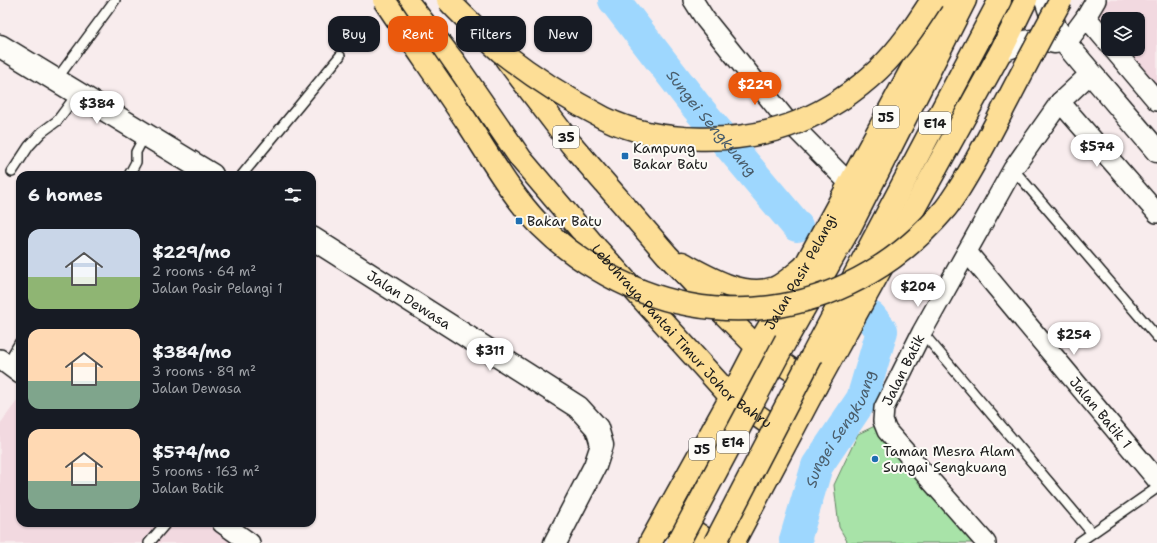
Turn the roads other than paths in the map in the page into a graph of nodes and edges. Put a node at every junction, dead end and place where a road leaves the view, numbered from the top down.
1 (115, 0) edge
2 (384, 0) edge
3 (406, 0) edge
4 (448, 0) edge
5 (462, 0) edge
6 (693, 0) edge
7 (932, 0) edge
8 (949, 0) edge
9 (965, 0) edge
10 (1000, 0) edge
11 (1026, 0) edge
12 (1046, 0) edge
13 (1061, 0) edge
14 (1096, 0) edge
15 (1086, 17) junction
16 (1101, 35) edge
17 (1066, 44) junction
18 (0, 46) edge
19 (1001, 51) junction
20 (340, 56) dead end
21 (1119, 56) edge
22 (1091, 73) junction
23 (56, 80) junction
24 (78, 93) junction
25 (1157, 100) edge
26 (1060, 102) junction
27 (146, 135) junction
28 (1157, 151) edge
29 (1013, 169) junction
30 (131, 171) edge
31 (205, 171) edge
32 (245, 171) edge
33 (12, 172) dead end
34 (850, 184) junction
35 (1157, 213) edge
36 (316, 241) edge
37 (967, 252) junction
38 (667, 255) junction
39 (805, 266) junction
40 (922, 332) junction
41 (1157, 337) edge
42 (757, 348) junction
43 (16, 351) edge
44 (9, 366) edge
45 (816, 386) junction
46 (731, 397) junction
47 (788, 437) junction
48 (1157, 480) edge
49 (1157, 488) edge
50 (666, 513) junction
51 (747, 516) junction
52 (163, 527) edge
53 (228, 527) edge
54 (1092, 533) junction
55 (150, 543) edge
56 (250, 543) edge
57 (555, 543) edge
58 (650, 543) edge
59 (678, 543) edge
60 (711, 543) edge
61 (716, 543) edge
62 (733, 543) edge
63 (748, 543) edge
64 (986, 543) edge
65 (1078, 543) edge

1 - 23 lane
2 - 13 main road, bridge
3 - 46 main road, Lebuhraya Pantai Timur Johor Bahru
4 - 7 main road, bridge
5 - 38 main road, 35
6 - 34 street
8 - 34 main road, Jalan Pasir Pelangi / J5
9 - 59 main road, E14, bridge
10 - 61 main road, E14, bridge
11 - 19 main road
12 - 17 street
14 - 15 street
15 - 16 street
15 - 17 street
17 - 19 street
17 - 22 street
18 - 23 street
19 - 45 main road, bridge
20 - 32 lane
21 - 25 street
22 - 26 street, Jalan Batik
22 - 28 street
23 - 24 street
24 - 27 street
24 - 33 lane
26 - 29 street, Jalan Batik
26 - 35 street
27 - 30 lane
27 - 31 street
29 - 37 street, Jalan Batik
29 - 41 lane
34 - 39 main road, Jalan Pasir Pelangi / J5
36 - 57 street, Jalan Dewasa
37 - 40 street, Jalan Batik
37 - 48 street, Jalan Batik 1
38 - 39 main road
38 - 42 main road, 35
39 - 42 main road, Jalan Pasir Pelangi / J5
40 - 54 lane
40 - 64 street, Jalan Batik
42 - 45 main road, 35
42 - 46 main road, Jalan Pasir Pelangi / J5
43 - 44 lane
45 - 47 main road
46 - 47 main road, Lebuhraya Pantai Timur Johor Bahru
46 - 50 main road, Jalan Pasir Pelangi / J5
47 - 51 main road
49 - 54 lane
50 - 58 main road, Jalan Pasir Pelangi / J5
50 - 60 main road
51 - 62 main road
51 - 63 main road
52 - 55 lane
53 - 56 street
54 - 65 lane

